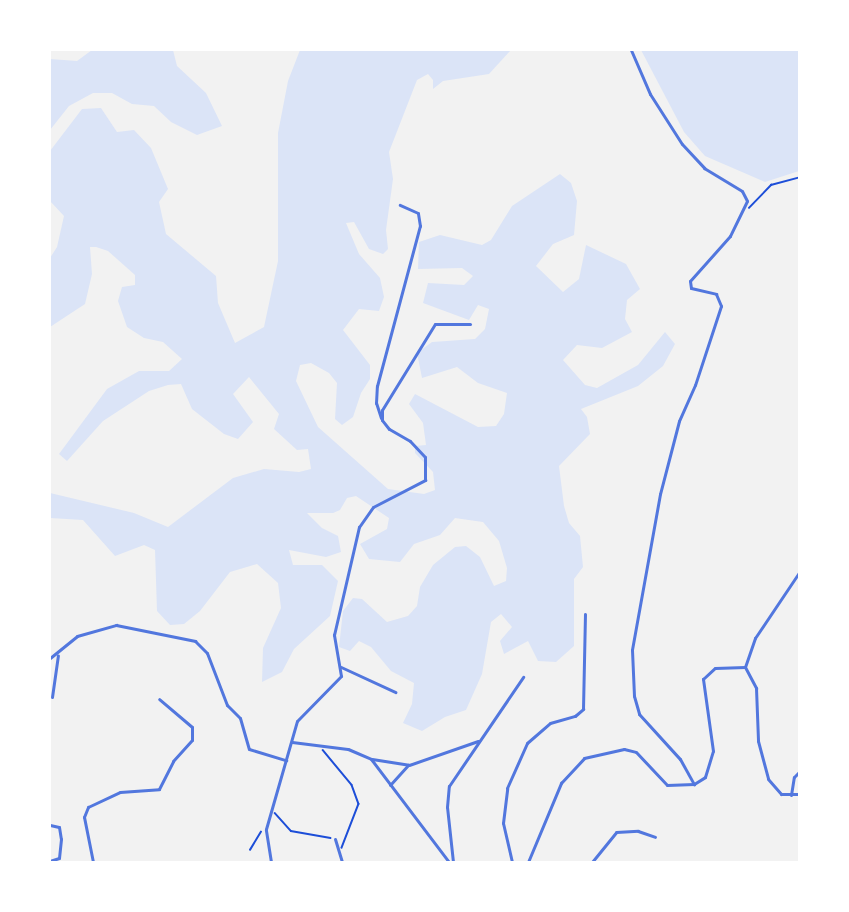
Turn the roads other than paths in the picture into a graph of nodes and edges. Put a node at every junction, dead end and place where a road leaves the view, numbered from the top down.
1 (631, 50) edge
2 (400, 205) dead end
3 (470, 324) dead end
4 (382, 420) junction
5 (800, 571) edge
6 (585, 614) dead end
7 (59, 653) junction
8 (50, 658) edge
9 (341, 667) junction
10 (746, 667) junction
11 (523, 677) dead end
12 (394, 692) dead end
13 (52, 697) dead end
14 (159, 699) dead end
15 (291, 741) junction
16 (478, 741) junction
17 (370, 759) junction
18 (286, 760) junction
19 (409, 765) junction
20 (800, 771) edge
21 (694, 784) junction
22 (390, 785) junction
23 (800, 794) edge
24 (791, 795) junction
25 (50, 825) edge
26 (655, 837) dead end
27 (335, 839) road end
28 (50, 861) edge
29 (93, 862) edge
30 (271, 862) edge
31 (342, 862) edge
32 (451, 862) edge
33 (512, 862) edge
34 (528, 862) edge
35 (592, 862) edge

1 - 21 street
2 - 4 street
3 - 4 street
4 - 9 street
5 - 10 street
6 - 33 street
7 - 8 street
7 - 13 street
7 - 18 street
9 - 12 street
9 - 15 street
10 - 21 street
10 - 24 street
11 - 16 street
14 - 29 street
15 - 17 street
15 - 18 street
16 - 19 street
16 - 32 street
17 - 19 street
17 - 22 street
18 - 30 street
19 - 22 street
20 - 24 street
21 - 34 street
22 - 32 street
23 - 24 street
25 - 28 street
26 - 35 street
27 - 31 street

